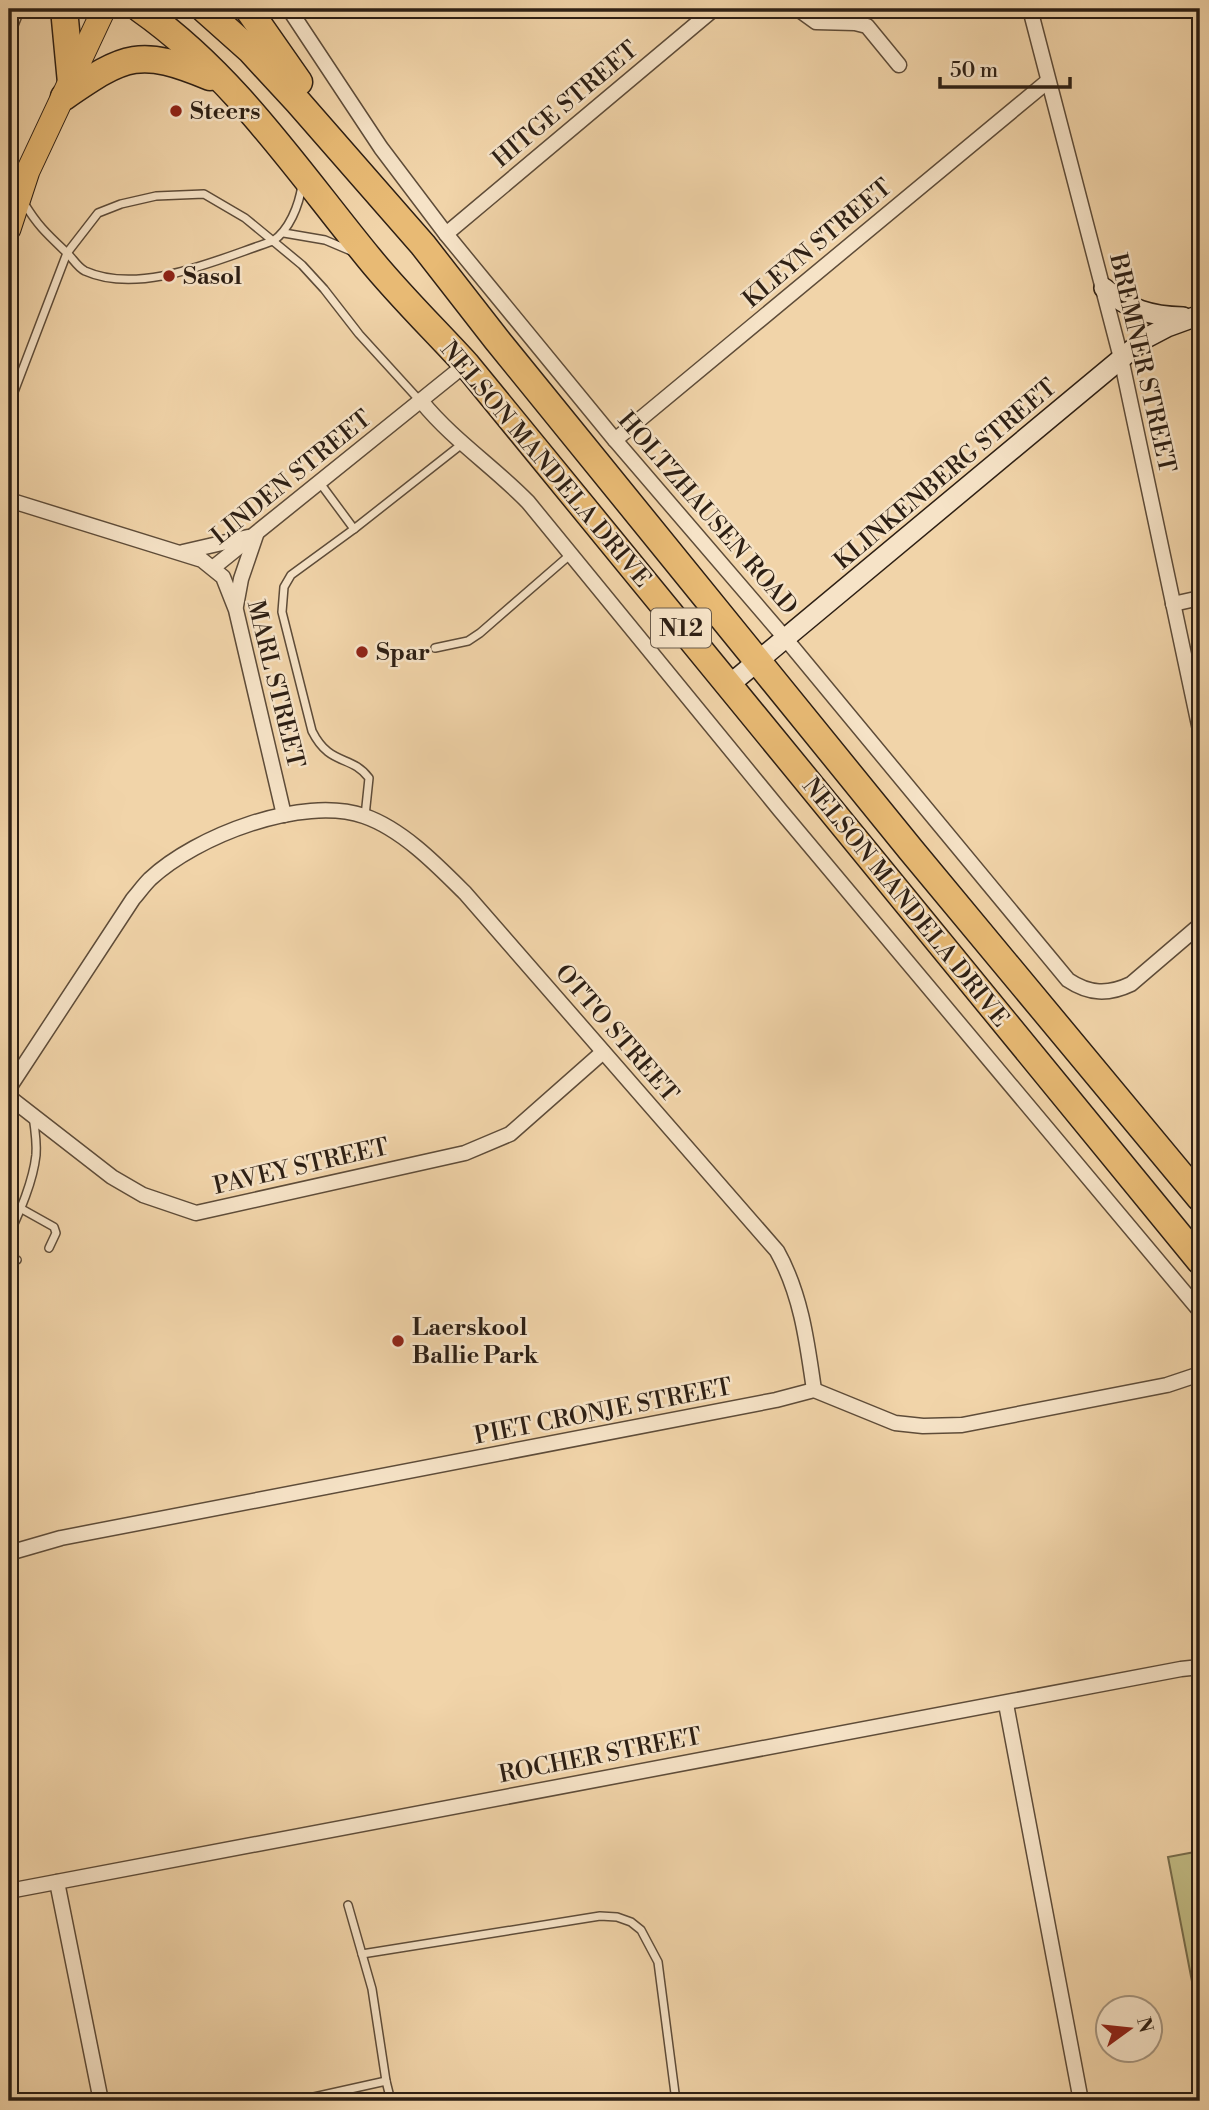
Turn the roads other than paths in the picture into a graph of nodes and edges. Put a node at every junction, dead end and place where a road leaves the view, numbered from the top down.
1 (18, 9) edge
2 (64, 9) edge
3 (104, 9) edge
4 (140, 9) edge
5 (204, 9) edge
6 (248, 9) edge
7 (289, 9) edge
8 (713, 9) edge
9 (798, 9) edge
10 (1030, 9) edge
11 (9, 38) edge
12 (899, 65) dead end
13 (1048, 81) junction
14 (228, 85) junction
15 (67, 90) junction
16 (342, 151) junction
17 (303, 173) junction
18 (20, 197) junction
19 (9, 229) edge
20 (284, 233) junction
21 (446, 234) junction
22 (273, 242) junction
23 (67, 253) junction
24 (370, 260) junction
25 (1104, 288) junction
26 (1197, 316) edge
27 (1121, 358) junction
28 (466, 364) junction
29 (422, 402) junction
30 (9, 405) edge
31 (615, 440) junction
32 (462, 444) junction
33 (320, 482) junction
34 (9, 500) edge
35 (354, 529) junction
36 (256, 533) junction
37 (179, 553) junction
38 (571, 553) junction
39 (214, 567) junction
40 (1200, 598) edge
41 (1173, 604) junction
42 (236, 610) junction
43 (785, 638) junction
44 (435, 648) dead end
45 (760, 661) junction
46 (729, 685) junction
47 (1200, 730) edge
48 (284, 815) junction
49 (365, 816) junction
50 (1200, 925) edge
51 (603, 1052) junction
52 (9, 1088) edge
53 (9, 1097) edge
54 (33, 1115) junction
55 (1200, 1198) edge
56 (20, 1208) junction
57 (9, 1235) edge
58 (50, 1248) dead end
59 (9, 1256) edge
60 (17, 1260) dead end
61 (1200, 1261) edge
62 (1200, 1311) edge
63 (1200, 1374) edge
64 (814, 1390) junction
65 (9, 1553) edge
66 (1200, 1667) edge
67 (1006, 1704) junction
68 (57, 1882) junction
69 (9, 1891) edge
70 (348, 1905) dead end
71 (362, 1954) junction
72 (386, 2081) junction
73 (102, 2101) edge
74 (296, 2101) edge
75 (391, 2101) edge
76 (676, 2101) edge
77 (1081, 2101) edge

1 - 11 lane
2 - 15 highway
3 - 15 main road
4 - 14 highway, NELSON MANDELA DRIVE / N12
5 - 16 highway, NELSON MANDELA DRIVE / N12
6 - 16 highway
7 - 21 street, HOLTZHAUSEN ROAD
8 - 21 street, HITGE STREET
9 - 12 street
10 - 13 street, BREMNER STREET
13 - 25 street, BREMNER STREET
13 - 31 street, KLEYN STREET
14 - 15 highway
14 - 17 highway, NELSON MANDELA DRIVE / N12
15 - 18 main road
16 - 45 highway, NELSON MANDELA DRIVE / N12
17 - 20 lane
17 - 24 highway, NELSON MANDELA DRIVE / N12
18 - 19 main road
18 - 23 lane
20 - 22 lane
20 - 24 lane
21 - 31 street, HOLTZHAUSEN ROAD
22 - 23 lane
22 - 23 lane
22 - 29 lane
23 - 30 lane
24 - 28 highway, NELSON MANDELA DRIVE / N12
25 - 26 street
25 - 27 street, BREMNER STREET
26 - 27 street, KLINKENBERG STREET
27 - 41 street, BREMNER STREET
27 - 43 street, KLINKENBERG STREET
28 - 29 street, LINDEN STREET
28 - 46 highway, NELSON MANDELA DRIVE / N12
29 - 32 street
29 - 33 street, LINDEN STREET
31 - 43 street, HOLTZHAUSEN ROAD
32 - 35 lane
32 - 38 street
33 - 35 lane
33 - 36 street, LINDEN STREET
34 - 37 street, LINDEN STREET
35 - 49 lane
36 - 37 street
36 - 39 street, LINDEN STREET
36 - 42 street
37 - 39 street, LINDEN STREET
38 - 44 lane
38 - 62 street
39 - 42 street, MARL STREET
40 - 41 street
41 - 47 street, BREMNER STREET
42 - 48 street, MARL STREET
43 - 45 street, KLINKENBERG STREET
43 - 50 street, HOLTZHAUSEN ROAD
45 - 46 street, KLINKENBERG STREET
45 - 55 highway, NELSON MANDELA DRIVE / N12
46 - 61 highway, NELSON MANDELA DRIVE / N12
48 - 49 street, OTTO STREET
48 - 52 street, OTTO STREET
49 - 51 street, OTTO STREET
51 - 54 street, PAVEY STREET
51 - 64 street, OTTO STREET
53 - 54 street, PAVEY STREET
54 - 56 lane
56 - 57 lane
56 - 58 lane
59 - 60 lane
63 - 64 street
64 - 65 street, PIET CRONJE STREET
66 - 67 street, ROCHER STREET
67 - 68 street, ROCHER STREET
67 - 77 street
68 - 69 street, ROCHER STREET
68 - 73 street
70 - 71 lane
71 - 72 lane
71 - 76 lane
72 - 74 lane
72 - 75 lane

